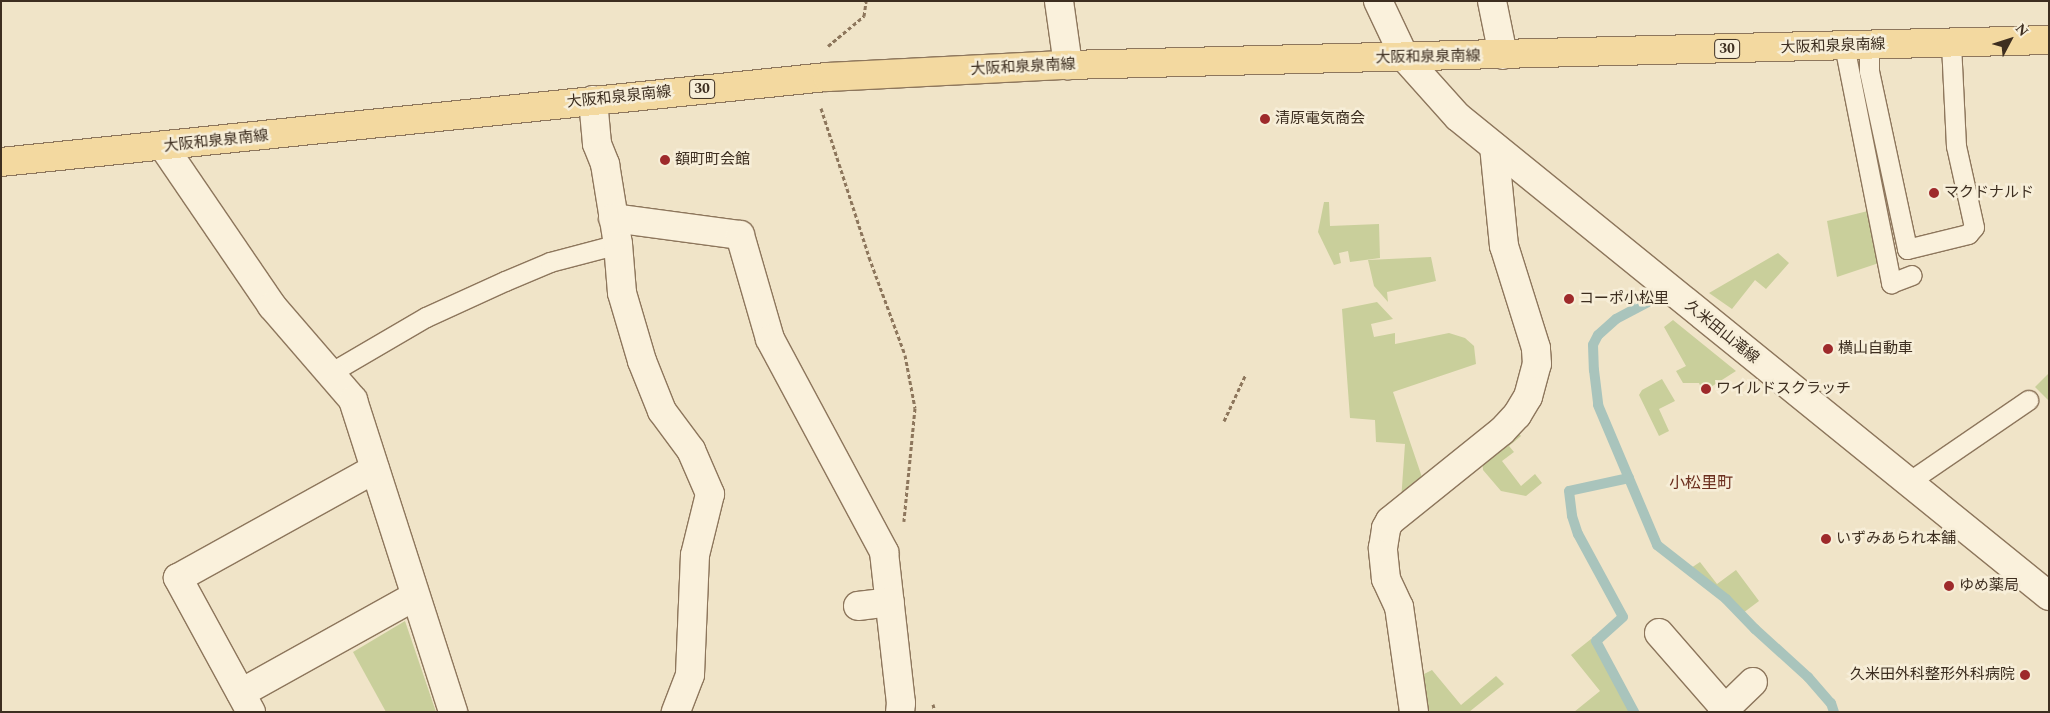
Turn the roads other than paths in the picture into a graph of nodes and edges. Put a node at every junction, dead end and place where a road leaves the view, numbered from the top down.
1 (1059, 1) edge
2 (1378, 1) edge
3 (1492, 1) edge
4 (2049, 40) edge
5 (1951, 42) junction
6 (1856, 45) junction
7 (1503, 55) junction
8 (1405, 58) junction
9 (1068, 65) junction
10 (593, 100) junction
11 (163, 146) junction
12 (1494, 146) junction
13 (1, 162) edge
14 (615, 231) junction
15 (1912, 275) dead end
16 (330, 373) junction
17 (2028, 400) dead end
18 (375, 469) junction
19 (1907, 483) junction
20 (2046, 589) edge
21 (415, 596) junction
22 (890, 602) junction
23 (858, 606) dead end
24 (1659, 633) dead end
25 (1753, 682) dead end
26 (246, 703) edge
27 (1725, 711) edge
28 (453, 712) edge
29 (676, 712) edge
30 (900, 712) edge
31 (1414, 712) edge

1 - 9 street
2 - 8 street, 久米田山滝線
3 - 7 street
4 - 5 main road, 大阪和泉泉南線 / 30
5 - 6 main road, 大阪和泉泉南線 / 30
5 - 6 lane
6 - 7 main road, 大阪和泉泉南線 / 30
6 - 15 lane
7 - 8 main road, 大阪和泉泉南線 / 30
8 - 9 main road, 大阪和泉泉南線 / 30
8 - 12 street, 久米田山滝線
9 - 10 main road, 大阪和泉泉南線 / 30
10 - 11 main road, 大阪和泉泉南線 / 30
10 - 14 street
11 - 13 main road, 大阪和泉泉南線 / 30
11 - 16 street
12 - 19 street, 久米田山滝線
12 - 31 street
14 - 16 lane
14 - 22 street
14 - 29 street
16 - 18 street
17 - 19 lane
18 - 21 street
18 - 26 street
19 - 20 street, 久米田山滝線
21 - 26 street
21 - 28 street
22 - 23 street
22 - 30 street
24 - 27 street
25 - 27 street

